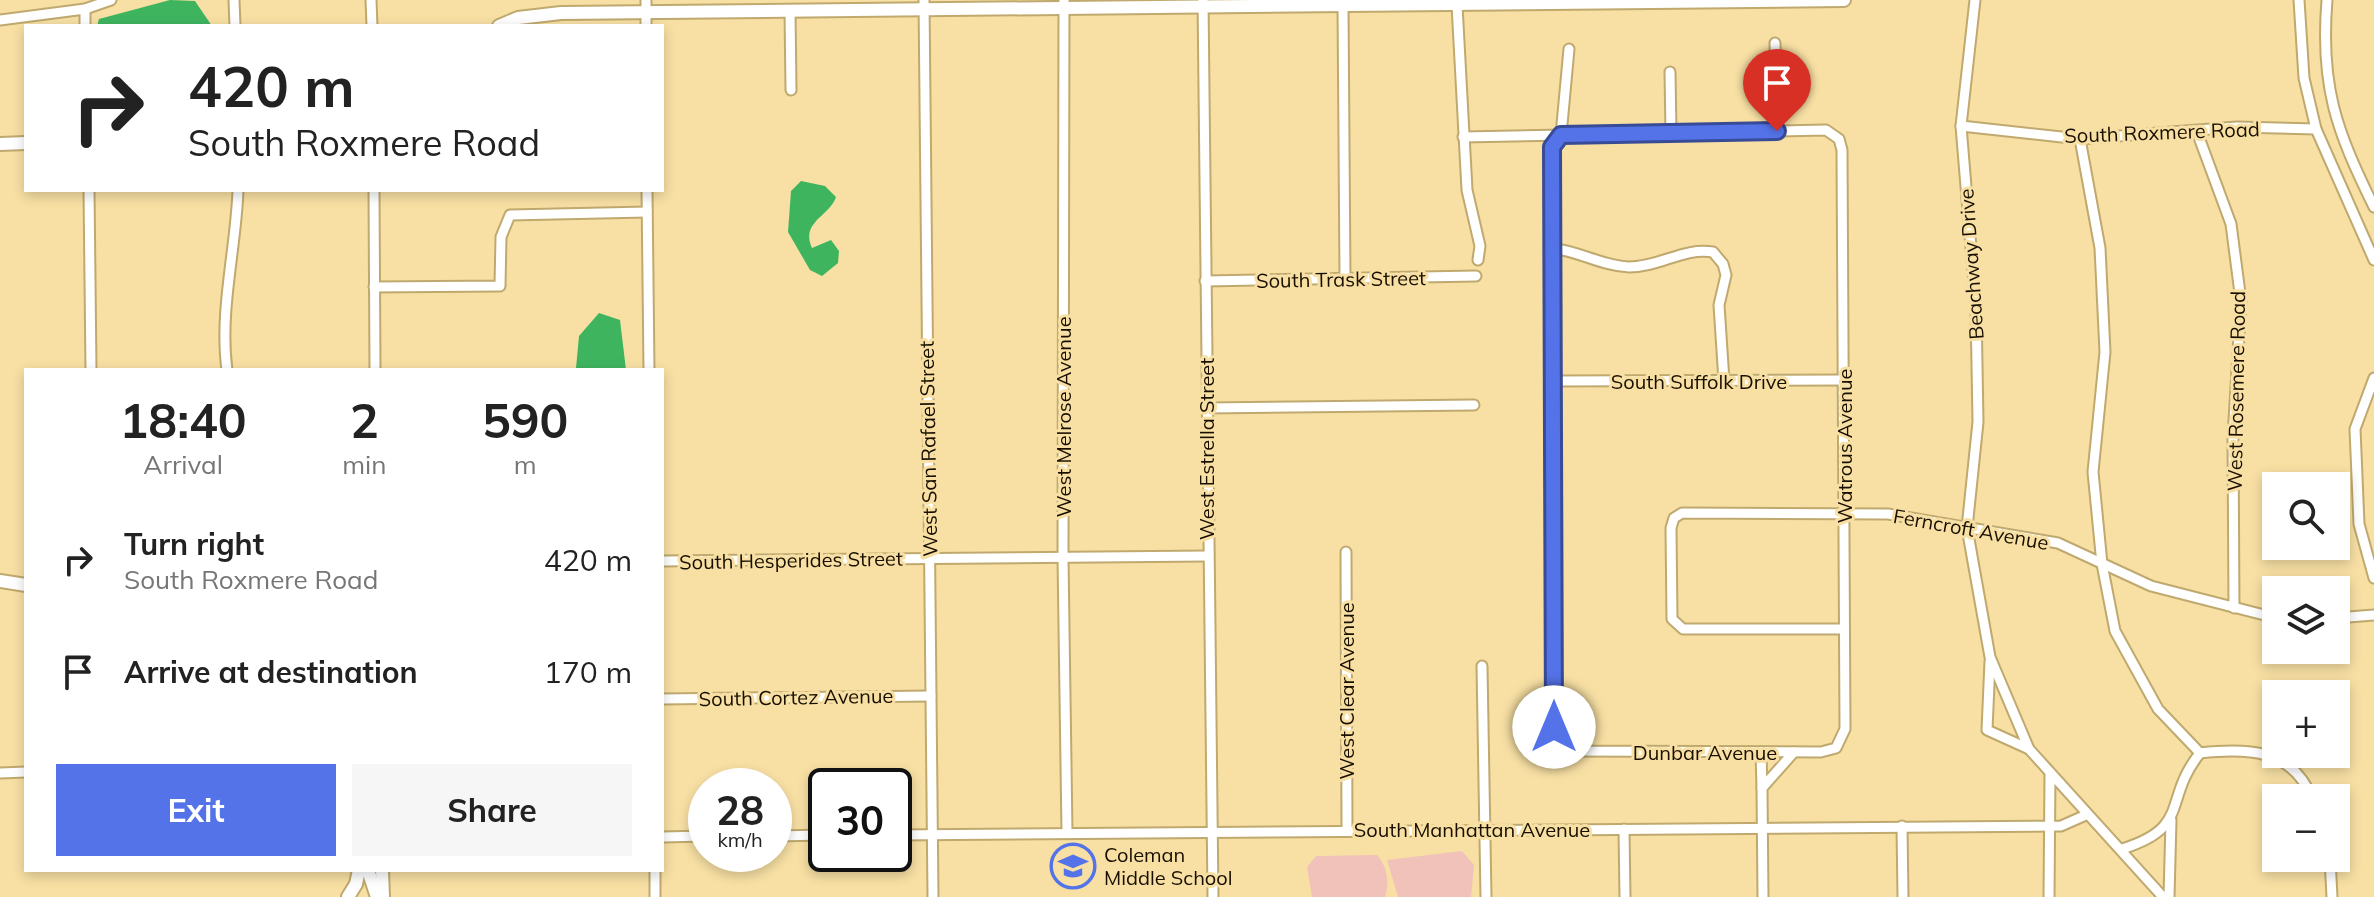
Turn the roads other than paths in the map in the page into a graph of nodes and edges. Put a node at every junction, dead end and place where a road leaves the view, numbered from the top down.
1 (111, 0) edge
2 (234, 0) edge
3 (371, 0) edge
4 (1844, 0) edge
5 (1975, 0) edge
6 (2299, 0) edge
7 (2327, 0) edge
8 (1570, 2) edge
9 (1203, 3) edge
10 (924, 4) edge
11 (1064, 4) edge
12 (1343, 5) junction
13 (1457, 5) junction
14 (646, 6) edge
15 (85, 9) junction
16 (790, 11) junction
17 (0, 20) edge
18 (518, 22) edge
19 (85, 24) edge
20 (235, 24) edge
21 (372, 24) edge
22 (1775, 43) dead end
23 (1569, 49) dead end
24 (1670, 72) dead end
25 (791, 90) dead end
26 (1961, 126) junction
27 (2316, 129) junction
28 (1777, 131) junction
29 (2197, 132) junction
30 (1671, 133) junction
31 (1561, 135) junction
32 (1463, 137) junction
33 (2080, 139) junction
34 (24, 143) edge
35 (0, 144) edge
36 (89, 192) edge
37 (238, 192) edge
38 (374, 192) edge
39 (647, 192) edge
40 (2374, 207) edge
41 (647, 212) junction
42 (1551, 248) junction
43 (1478, 260) dead end
44 (2374, 260) edge
45 (1476, 276) dead end
46 (1345, 279) junction
47 (1205, 281) junction
48 (374, 287) junction
49 (91, 368) edge
50 (227, 368) edge
51 (375, 368) edge
52 (649, 368) edge
53 (2374, 378) edge
54 (1845, 380) junction
55 (1553, 381) junction
56 (1724, 381) junction
57 (1474, 405) dead end
58 (1206, 408) junction
59 (1845, 512) junction
60 (1967, 528) junction
61 (1346, 552) dead end
62 (1207, 556) junction
63 (1063, 558) junction
64 (929, 559) junction
65 (664, 561) edge
66 (2102, 564) junction
67 (2374, 578) edge
68 (0, 581) edge
69 (24, 585) edge
70 (2234, 608) junction
71 (2262, 615) edge
72 (2374, 615) edge
73 (2350, 617) edge
74 (1843, 629) junction
75 (1990, 657) junction
76 (1482, 666) dead end
77 (931, 696) junction
78 (664, 699) edge
79 (1842, 742) joint
80 (2029, 749) junction
81 (1761, 752) junction
82 (1794, 752) junction
83 (2200, 753) junction
84 (24, 772) edge
85 (0, 773) edge
86 (2050, 774) junction
87 (2307, 784) edge
88 (1762, 788) junction
89 (2086, 815) junction
90 (2171, 818) junction
91 (2050, 825) junction
92 (1902, 826) junction
93 (1762, 828) junction
94 (1347, 829) junction
95 (1485, 829) junction
96 (1624, 829) junction
97 (1067, 833) junction
98 (1213, 833) junction
99 (933, 834) junction
100 (912, 835) edge
101 (688, 836) edge
102 (664, 837) edge
103 (2122, 849) junction
104 (359, 872) edge
105 (369, 872) edge
106 (382, 872) edge
107 (655, 872) edge
108 (2332, 872) edge
109 (2334, 894) edge
110 (348, 897) edge
111 (380, 897) edge
112 (655, 897) edge
113 (933, 897) edge
114 (1213, 897) edge
115 (1486, 897) edge
116 (1625, 897) edge
117 (1763, 897) edge
118 (1903, 897) edge
119 (2049, 897) edge
120 (2166, 897) edge

1 - 15 street
2 - 20 street
3 - 21 street
4 - 8 street
5 - 26 street, Beachway Drive
6 - 27 street
7 - 40 street
8 - 13 street
9 - 11 street
9 - 12 street
9 - 47 street, West Estrella Street
10 - 11 street
10 - 16 street
10 - 64 street, West San Rafael Street
11 - 63 street, West Melrose Avenue
12 - 13 street
12 - 46 street
13 - 32 street
14 - 16 street
14 - 18 street
15 - 17 street
15 - 19 street
16 - 25 street
22 - 28 street
23 - 31 street
24 - 30 street
26 - 33 street, South Roxmere Road
26 - 60 street, Beachway Drive
27 - 29 street, South Roxmere Road
27 - 44 street
28 - 30 street
28 - 54 street, Watrous Avenue
29 - 33 street, South Roxmere Road
29 - 70 street, West Rosemere Road
30 - 31 street
31 - 32 street
31 - 42 street
32 - 43 street
33 - 66 street
34 - 35 street
36 - 49 street
37 - 50 street
38 - 48 street
39 - 41 street
41 - 48 street
41 - 52 street
42 - 55 street
42 - 56 street
45 - 46 street, South Trask Street
46 - 47 street, South Trask Street
47 - 58 street, West Estrella Street
48 - 51 street
53 - 67 street
54 - 56 street, South Suffolk Drive
54 - 59 street, Watrous Avenue
55 - 56 street, South Suffolk Drive
55 - 81 street, Dunbar Avenue
57 - 58 street
58 - 62 street, West Estrella Street
59 - 60 street, Ferncroft Avenue
59 - 74 street, Watrous Avenue
59 - 74 street, Ferncroft Avenue
60 - 66 street, Ferncroft Avenue
60 - 75 street, Beachway Drive
61 - 94 street, West Clear Avenue
62 - 63 street, South Hesperides Street
62 - 98 street, West Estrella Street
63 - 64 street, South Hesperides Street
63 - 97 street, West Melrose Avenue
64 - 65 street, South Hesperides Street
64 - 77 street, West San Rafael Street
66 - 70 street, Ferncroft Avenue
66 - 83 street
68 - 69 street
70 - 71 street, Ferncroft Avenue
72 - 73 street
74 - 79 street, Watrous Avenue
75 - 80 street
75 - 80 street
76 - 95 street
77 - 78 street, South Cortez Avenue
77 - 99 street, West San Rafael Street
79 - 82 street, Dunbar Avenue
80 - 86 street
81 - 82 street, Dunbar Avenue
81 - 88 street
82 - 88 street
83 - 87 street
83 - 90 street
84 - 85 street
86 - 89 street
86 - 91 street
88 - 93 street
89 - 91 street, South Manhattan Avenue
89 - 103 street
90 - 103 street
90 - 120 street
91 - 92 street, South Manhattan Avenue
91 - 119 street
92 - 93 street, South Manhattan Avenue
92 - 118 street
93 - 96 street, South Manhattan Avenue
93 - 117 street
94 - 95 street, South Manhattan Avenue
94 - 98 street, South Manhattan Avenue
95 - 96 street, South Manhattan Avenue
95 - 115 street
96 - 116 street
97 - 98 street, South Manhattan Avenue
97 - 99 street, South Manhattan Avenue
98 - 114 street, West Estrella Street
99 - 100 street, South Manhattan Avenue
99 - 113 street, West San Rafael Street
101 - 102 street
103 - 120 street
104 - 110 street
105 - 111 street
106 - 111 street
107 - 112 street
108 - 109 street

